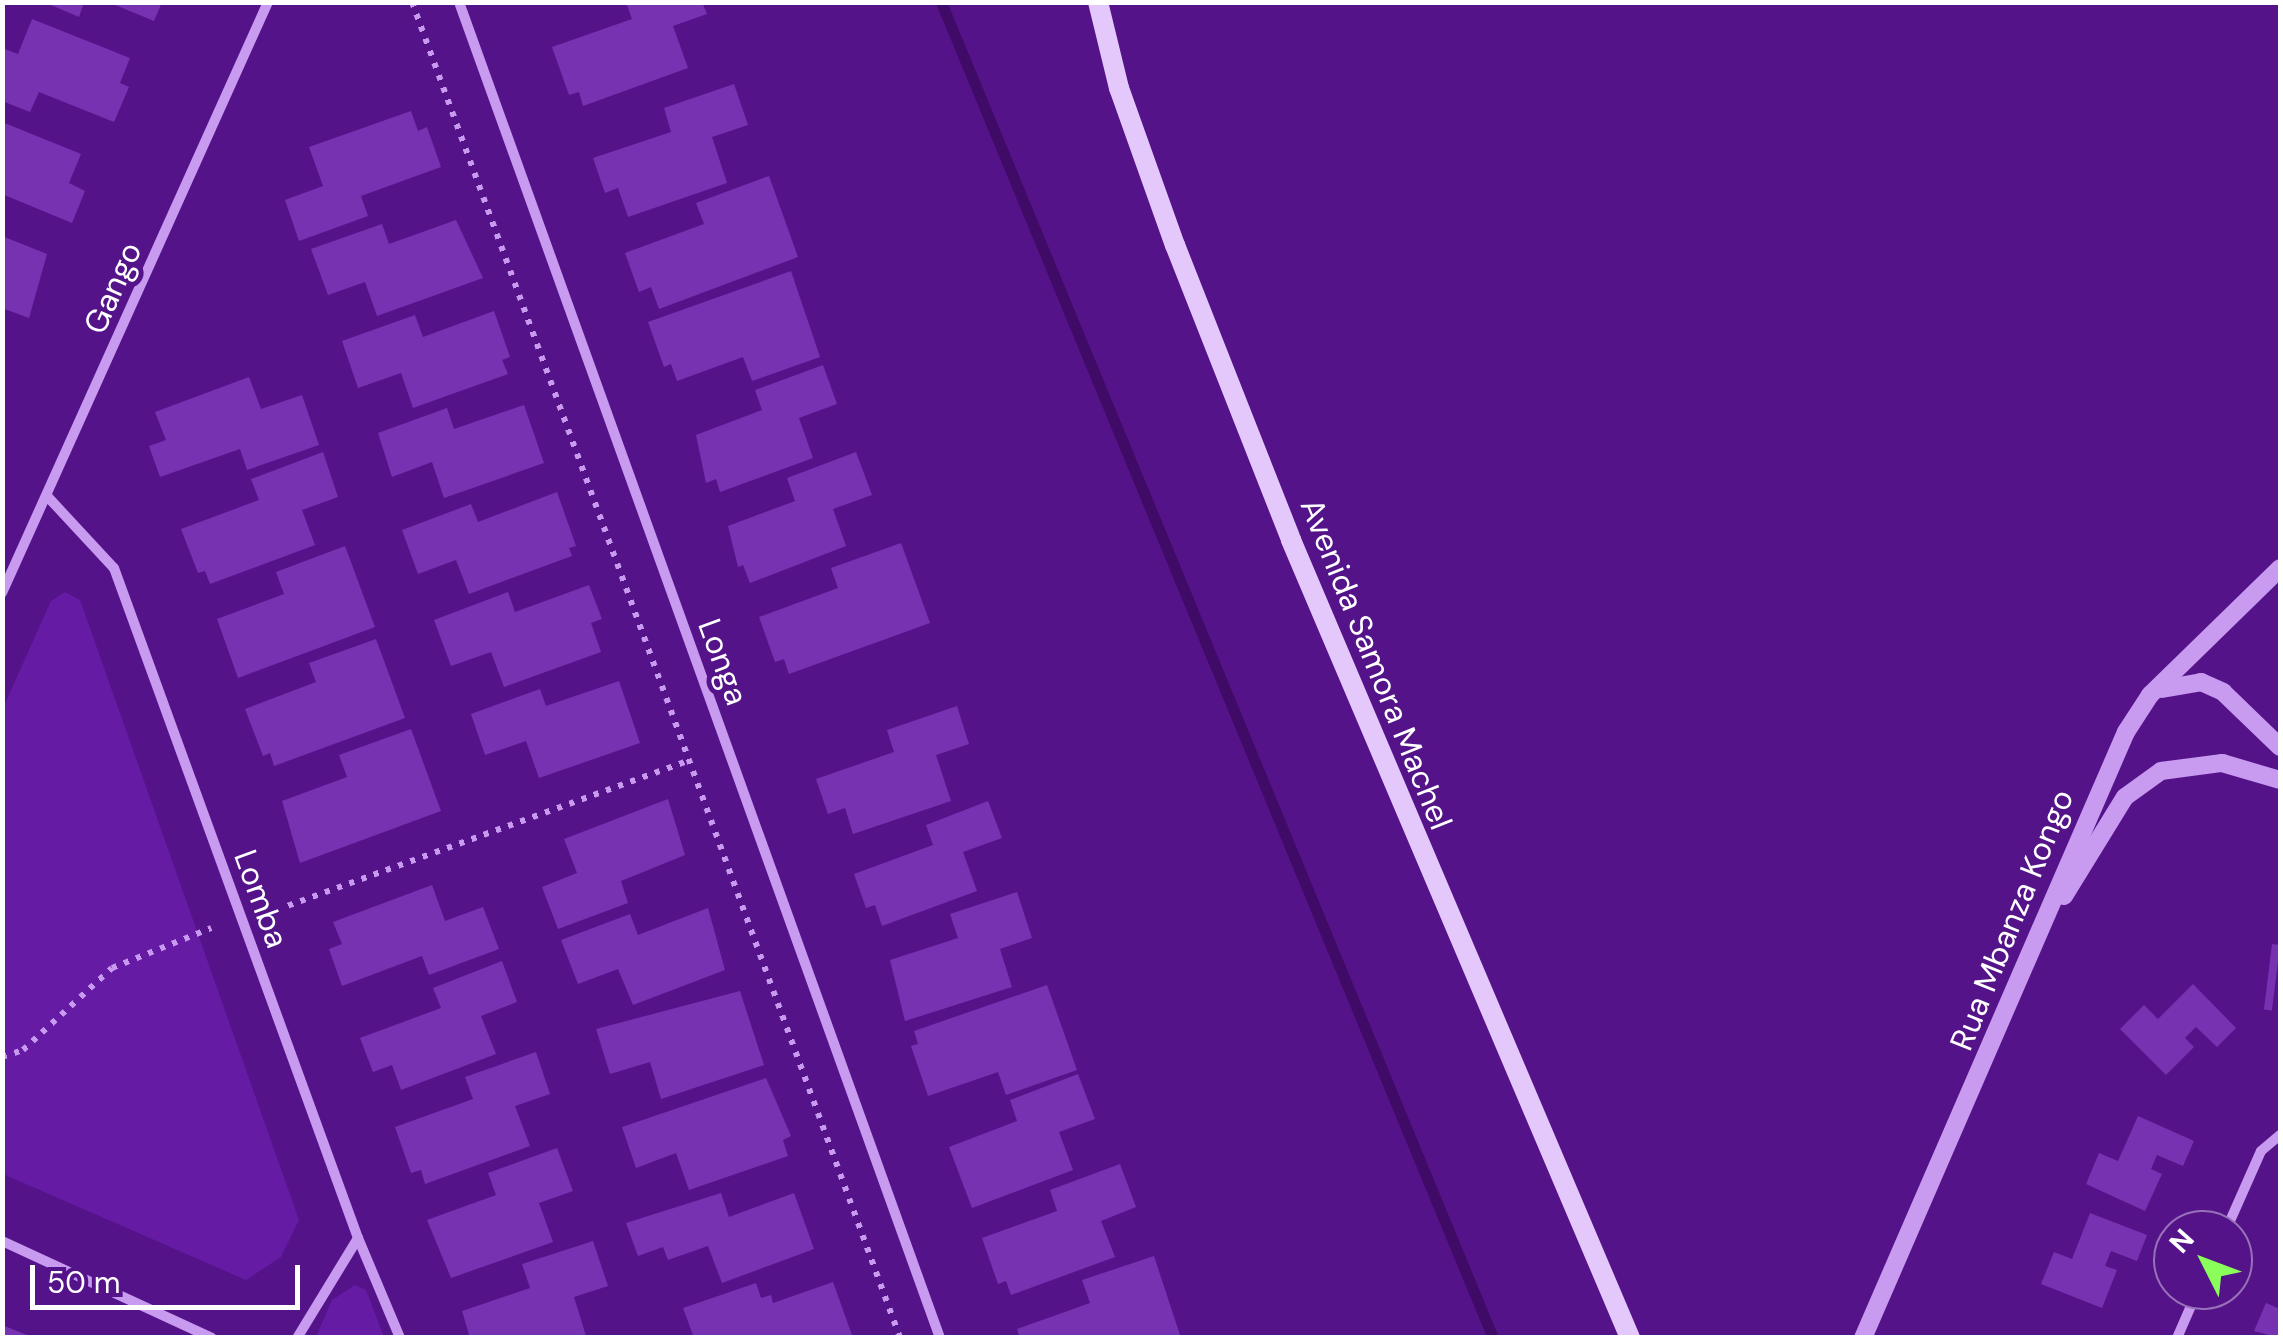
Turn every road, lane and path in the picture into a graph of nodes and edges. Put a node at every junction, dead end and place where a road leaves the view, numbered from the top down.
1 (268, 2) edge
2 (412, 2) edge
3 (459, 2) edge
4 (1098, 2) edge
5 (48, 496) junction
6 (2280, 568) edge
7 (2, 594) edge
8 (2150, 695) junction
9 (2280, 746) edge
10 (685, 762) junction
11 (2280, 780) edge
12 (276, 910) dead end
13 (211, 928) dead end
14 (2030, 963) junction
15 (2, 1057) edge
16 (2280, 1136) edge
17 (2235, 1210) edge
18 (358, 1238) junction
19 (2, 1241) edge
20 (2189, 1310) edge
21 (212, 1338) edge
22 (297, 1338) edge
23 (400, 1338) edge
24 (900, 1338) edge
25 (940, 1338) edge
26 (1630, 1338) edge
27 (1864, 1338) edge
28 (2177, 1338) edge

1 - 5 street, Gango
2 - 10 path
3 - 25 street, Longa
4 - 26 main road, Avenida Samora Machel
5 - 7 street, Gango
5 - 18 street, Lomba
6 - 8 street, Rua Mbanza Kongo
8 - 9 street
8 - 14 street, Rua Mbanza Kongo
10 - 12 path
10 - 24 path
11 - 14 street
13 - 15 path
14 - 27 street, Rua Mbanza Kongo
16 - 17 street
18 - 22 street
18 - 23 street, Lomba
19 - 21 street
20 - 28 street

